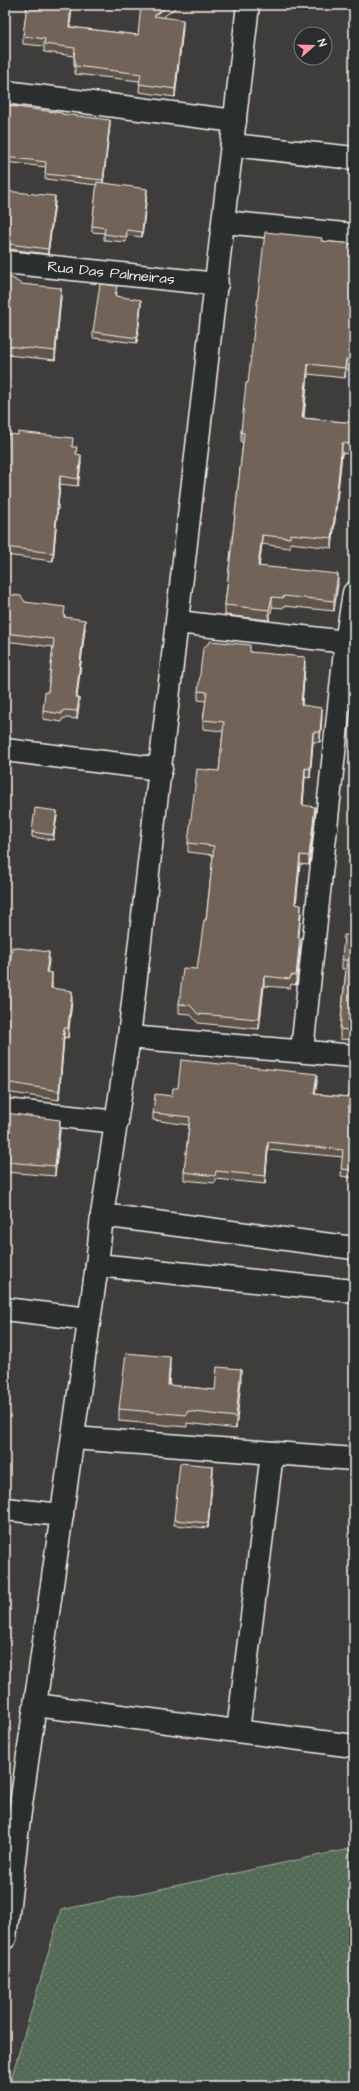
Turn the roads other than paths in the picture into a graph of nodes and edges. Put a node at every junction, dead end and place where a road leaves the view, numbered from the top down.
1 (248, 5) edge
2 (5, 92) edge
3 (234, 121) junction
4 (232, 145) junction
5 (354, 158) edge
6 (224, 222) junction
7 (354, 236) edge
8 (5, 262) edge
9 (217, 284) junction
10 (354, 593) edge
11 (178, 622) junction
12 (350, 642) edge
13 (5, 750) edge
14 (161, 769) junction
15 (129, 1037) junction
16 (302, 1050) junction
17 (354, 1056) edge
18 (5, 1110) edge
19 (117, 1122) junction
20 (102, 1215) junction
21 (354, 1248) edge
22 (97, 1265) junction
23 (354, 1291) edge
24 (5, 1309) edge
25 (89, 1319) junction
26 (73, 1438) junction
27 (272, 1453) junction
28 (354, 1459) edge
29 (5, 1509) edge
30 (62, 1515) junction
31 (35, 1705) junction
32 (238, 1731) junction
33 (354, 1746) edge
34 (12, 1825) edge
35 (5, 1938) edge

1 - 3 street
2 - 3 street
3 - 4 street
4 - 5 street
4 - 6 street
6 - 7 street
6 - 9 street
8 - 9 street, Rua Das Palmeiras
9 - 11 street
10 - 12 street
11 - 12 street
11 - 14 street
12 - 16 street
13 - 14 street
14 - 15 street
15 - 16 street
15 - 19 street
16 - 17 street
18 - 19 street
19 - 20 street
20 - 21 street
20 - 22 street
22 - 23 street
22 - 25 street
24 - 25 street
25 - 26 street
26 - 27 street
26 - 30 street
27 - 28 street
27 - 32 street
29 - 30 street
30 - 31 street
31 - 32 street
31 - 34 street
32 - 33 street
34 - 35 street

